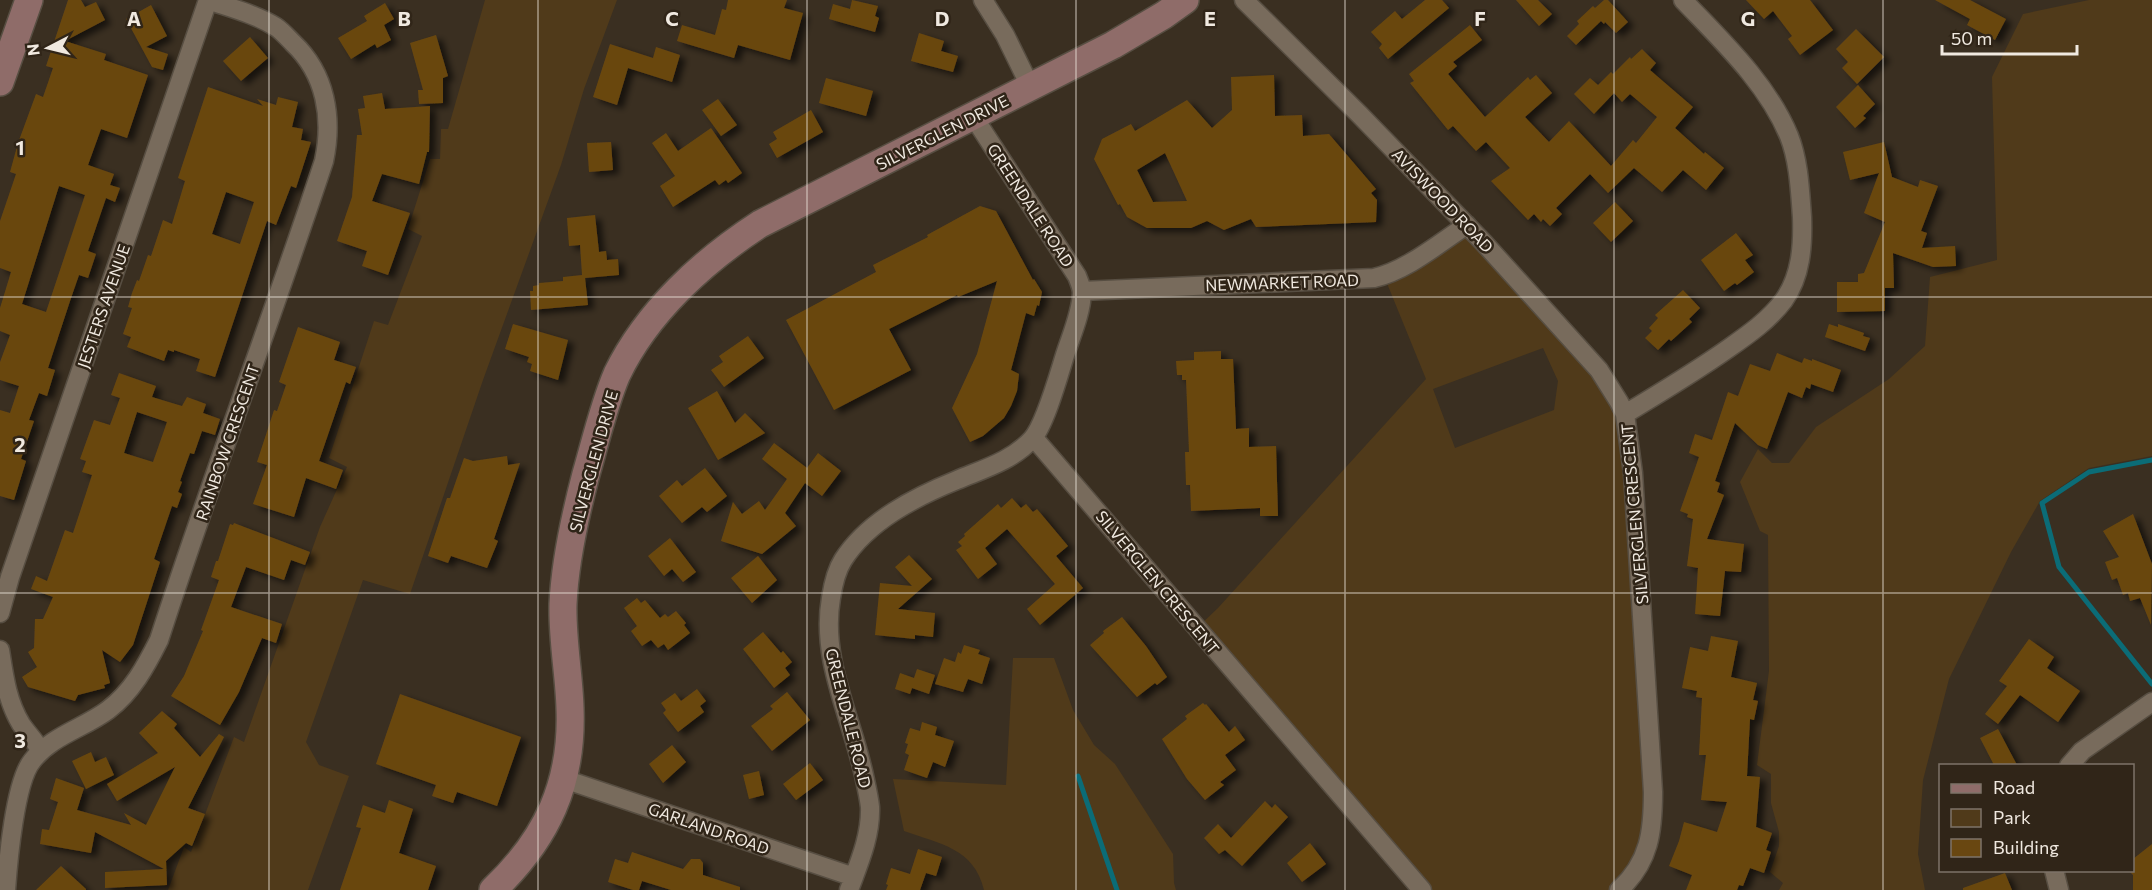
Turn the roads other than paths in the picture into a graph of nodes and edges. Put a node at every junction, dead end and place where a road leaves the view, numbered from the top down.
1 (29, 0) edge
2 (208, 0) edge
3 (983, 0) edge
4 (1185, 0) edge
5 (1244, 0) edge
6 (1683, 0) edge
7 (0, 82) edge
8 (1031, 88) junction
9 (974, 116) junction
10 (1467, 225) junction
11 (1082, 291) junction
12 (1625, 414) junction
13 (1034, 438) junction
14 (0, 613) edge
15 (0, 650) edge
16 (2152, 702) edge
17 (41, 751) junction
18 (2070, 764) edge
19 (564, 778) junction
20 (2054, 872) edge
21 (851, 884) edge
22 (6, 890) edge
23 (493, 890) edge
24 (1422, 890) edge
25 (1619, 890) edge
26 (2059, 890) edge

1 - 7 street
2 - 14 street, JESTERS AVENUE
2 - 17 street, RAINBOW CRESCENT
3 - 8 street
4 - 8 street, SILVERGLEN DRIVE
5 - 10 street, AVISWOOD ROAD
6 - 12 street, SILVERGLEN CRESCENT
8 - 9 street, SILVERGLEN DRIVE
9 - 11 street, GREENDALE ROAD
9 - 19 street, SILVERGLEN DRIVE
10 - 11 street, NEWMARKET ROAD
10 - 12 street, AVISWOOD ROAD
11 - 13 street
12 - 25 street, SILVERGLEN CRESCENT
13 - 21 street, GREENDALE ROAD
13 - 24 street, SILVERGLEN CRESCENT
15 - 17 street
16 - 18 street
17 - 22 street, RAINBOW CRESCENT
19 - 21 street, GARLAND ROAD
19 - 23 street, SILVERGLEN DRIVE
20 - 26 street

